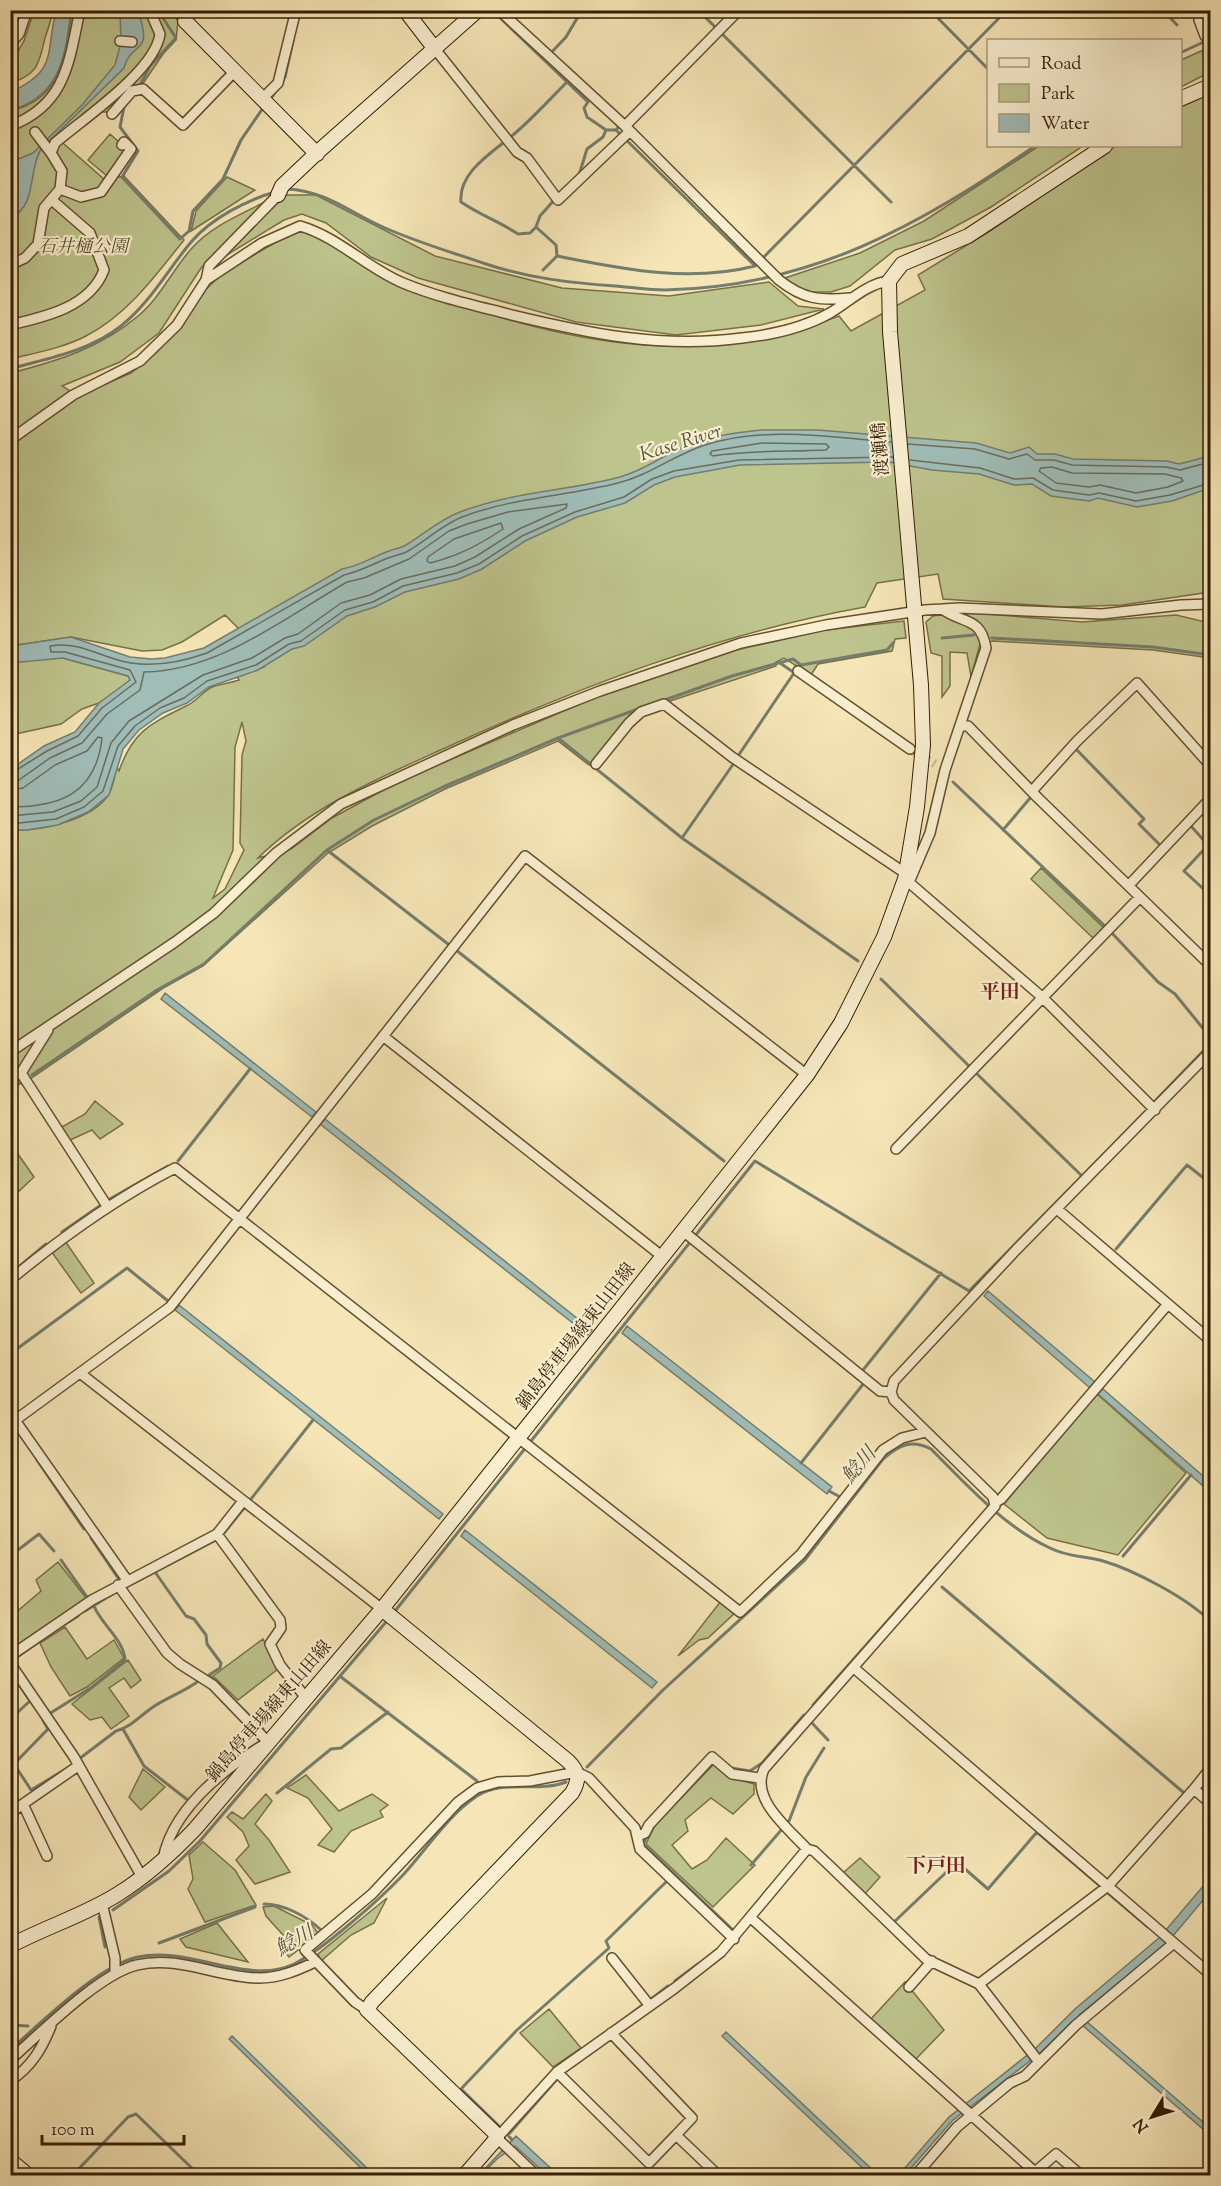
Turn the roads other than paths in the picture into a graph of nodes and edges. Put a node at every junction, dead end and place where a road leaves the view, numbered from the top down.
1 (27, 10) edge
2 (80, 10) edge
3 (154, 10) edge
4 (296, 10) edge
5 (405, 10) edge
6 (478, 10) edge
7 (499, 10) edge
8 (739, 10) edge
9 (1206, 10) edge
10 (185, 21) dead end
11 (10, 27) edge
12 (1210, 33) edge
13 (20, 34) junction
14 (120, 41) dead end
15 (132, 42) dead end
16 (10, 44) edge
17 (435, 49) junction
18 (236, 70) junction
19 (1210, 86) edge
20 (1182, 98) edge
21 (267, 102) junction
22 (112, 114) dead end
23 (10, 126) edge
24 (625, 131) junction
25 (35, 132) dead end
26 (122, 145) dead end
27 (1103, 147) edge
28 (51, 153) junction
29 (316, 154) junction
30 (60, 189) junction
31 (280, 190) joint
32 (53, 201) junction
33 (10, 265) edge
34 (206, 280) junction
35 (890, 286) junction
36 (851, 298) junction
37 (10, 325) edge
38 (10, 440) edge
39 (1210, 604) edge
40 (914, 608) junction
41 (942, 609) junction
42 (798, 671) dead end
43 (961, 726) junction
44 (910, 749) tunnel mouth
45 (596, 764) dead end
46 (935, 764) tunnel mouth
47 (1210, 765) edge
48 (945, 770) junction
49 (1032, 791) junction
50 (1210, 800) edge
51 (906, 878) junction
52 (1129, 885) junction
53 (1140, 897) junction
54 (1210, 965) edge
55 (1042, 997) junction
56 (51, 1026) junction
57 (383, 1036) junction
58 (10, 1052) edge
59 (1210, 1052) edge
60 (21, 1073) junction
61 (807, 1075) junction
62 (10, 1077) edge
63 (1155, 1110) junction
64 (896, 1149) dead end
65 (107, 1206) junction
66 (1058, 1209) junction
67 (239, 1218) junction
68 (689, 1236) junction
69 (663, 1257) junction
70 (10, 1280) edge
71 (1168, 1304) junction
72 (1210, 1340) edge
73 (80, 1373) junction
74 (891, 1392) junction
75 (12, 1419) edge
76 (926, 1432) junction
77 (526, 1444) junction
78 (243, 1501) junction
79 (996, 1504) junction
80 (217, 1534) junction
81 (122, 1583) junction
82 (382, 1609) junction
83 (10, 1656) edge
84 (10, 1663) edge
85 (854, 1668) junction
86 (306, 1698) junction
87 (268, 1742) junction
88 (78, 1766) junction
89 (1210, 1769) edge
90 (577, 1772) junction
91 (759, 1778) junction
92 (1194, 1789) junction
93 (1210, 1803) edge
94 (22, 1804) junction
95 (10, 1813) edge
96 (637, 1836) junction
97 (807, 1849) junction
98 (47, 1856) dead end
99 (142, 1877) junction
100 (1108, 1886) junction
101 (102, 1903) junction
102 (751, 1918) junction
103 (734, 1939) junction
104 (1172, 1942) junction
105 (10, 1946) edge
106 (612, 1958) dead end
107 (932, 1961) junction
108 (315, 1962) junction
109 (115, 1973) junction
110 (1210, 1974) edge
111 (979, 1984) junction
112 (909, 1987) dead end
113 (650, 2006) junction
114 (367, 2010) junction
115 (52, 2024) junction
116 (611, 2032) junction
117 (10, 2060) edge
118 (1039, 2062) junction
119 (557, 2072) junction
120 (10, 2081) edge
121 (971, 2115) junction
122 (676, 2135) junction
123 (504, 2145) junction
124 (12, 2163) edge
125 (29, 2175) edge
126 (464, 2175) edge
127 (537, 2175) edge
128 (719, 2175) edge
129 (915, 2175) edge
130 (1082, 2175) edge

1 - 13 street
2 - 23 street
3 - 28 street
4 - 21 street
5 - 17 main road
6 - 17 main road
7 - 24 street
8 - 24 street
9 - 12 street
10 - 18 main road
11 - 13 street
13 - 16 street
14 - 15 street
17 - 24 street
17 - 29 main road
18 - 21 main road
18 - 22 street
19 - 20 main road
21 - 29 main road
24 - 36 street
25 - 28 street
26 - 30 street
27 - 35 main road
28 - 30 street
29 - 31 main road
30 - 32 street
31 - 34 street
32 - 33 street
32 - 37 street
34 - 36 street
34 - 38 street
35 - 36 street
35 - 40 main road, 渡瀬橋
39 - 41 street
40 - 41 street
40 - 51 main road, 鍋島停車場線東山田線
40 - 56 street
41 - 43 street
42 - 44 street
43 - 48 street
43 - 49 street
45 - 51 street
46 - 48 street
47 - 49 street
48 - 51 street
49 - 52 street
50 - 52 street
51 - 55 street
51 - 61 main road, 鍋島停車場線東山田線
52 - 53 street
53 - 54 street
53 - 55 street
55 - 63 street
55 - 64 street
56 - 58 street
56 - 60 street
57 - 61 street
57 - 67 street
57 - 69 street
59 - 63 street
60 - 62 street
60 - 65 street
61 - 68 main road, 鍋島停車場線東山田線
63 - 66 street
65 - 67 street
65 - 70 street
66 - 71 street
66 - 74 street
67 - 73 street
67 - 77 street
68 - 69 main road, 鍋島停車場線東山田線
68 - 74 street
69 - 77 main road, 鍋島停車場線東山田線
71 - 72 street
71 - 79 street
73 - 75 street
73 - 78 street
74 - 76 street
75 - 81 street
76 - 77 street
76 - 79 street
77 - 82 main road, 鍋島停車場線東山田線
78 - 80 street
78 - 82 street
79 - 85 street
80 - 81 street
80 - 86 street
81 - 83 street
81 - 87 street
82 - 86 main road, 鍋島停車場線東山田線
82 - 90 main road
84 - 88 street
85 - 91 street
85 - 100 street
86 - 87 main road, 鍋島停車場線東山田線
87 - 99 main road, 鍋島停車場線東山田線
88 - 94 street
88 - 99 street
89 - 92 street
90 - 96 street
90 - 108 street
90 - 114 main road
91 - 96 street
91 - 97 street
92 - 93 street
92 - 100 street
94 - 95 street
94 - 98 street
96 - 103 street
97 - 102 street
97 - 107 street
99 - 101 main road, 鍋島停車場線東山田線
100 - 104 street
100 - 111 street
101 - 105 main road, 鍋島停車場線東山田線
101 - 109 street
102 - 103 street
102 - 121 street
103 - 113 street
104 - 110 street
104 - 118 street
106 - 113 street
107 - 111 street
107 - 112 street
108 - 109 street
108 - 114 street
109 - 115 street
111 - 118 street
113 - 116 street
114 - 123 main road
115 - 117 street
115 - 120 street
116 - 119 street
116 - 122 street
118 - 121 street
119 - 122 street
119 - 123 street
121 - 129 street
121 - 130 street
122 - 128 street
123 - 126 main road
123 - 127 street
124 - 125 main road

